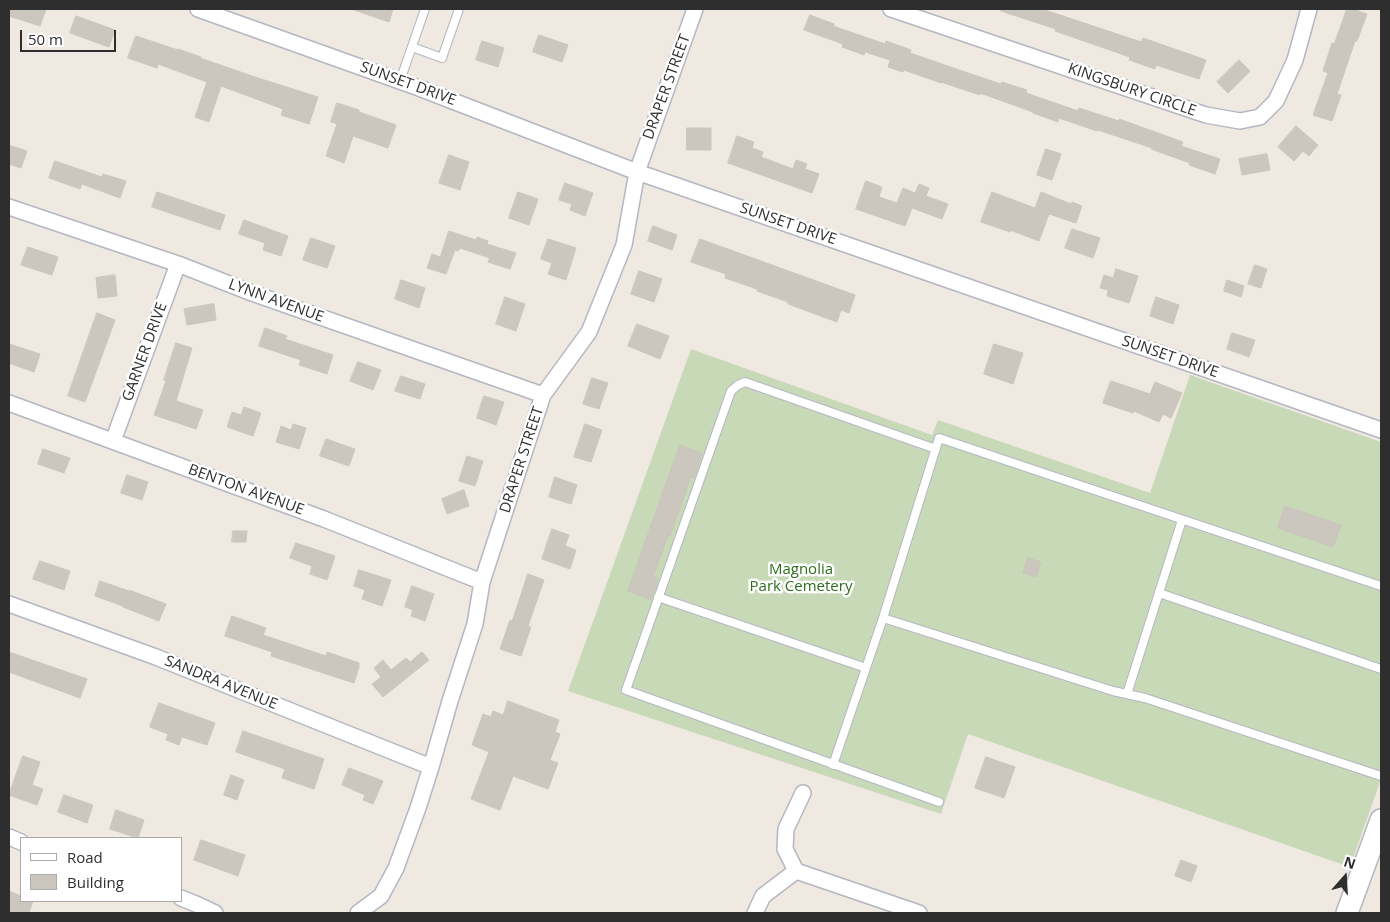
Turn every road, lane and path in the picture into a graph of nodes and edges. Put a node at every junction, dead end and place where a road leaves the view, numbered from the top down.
1 (198, 9) edge
2 (425, 9) edge
3 (459, 9) edge
4 (695, 9) edge
5 (891, 9) edge
6 (1309, 9) edge
7 (926, 14) edge
8 (412, 47) junction
9 (400, 81) junction
10 (637, 172) junction
11 (9, 207) edge
12 (178, 264) junction
13 (543, 395) junction
14 (9, 402) edge
15 (1381, 430) edge
16 (112, 440) junction
17 (936, 449) junction
18 (1182, 520) junction
19 (482, 582) junction
20 (1381, 586) edge
21 (1159, 593) junction
22 (658, 596) junction
23 (9, 604) edge
24 (883, 618) junction
25 (866, 668) junction
26 (1381, 669) edge
27 (1127, 694) junction
28 (833, 765) junction
29 (431, 767) junction
30 (1381, 776) edge
31 (803, 794) dead end
32 (939, 802) dead end
33 (1381, 820) edge
34 (796, 871) junction
35 (182, 898) edge
36 (215, 913) edge
37 (358, 913) edge
38 (755, 913) edge
39 (919, 913) edge
40 (1347, 913) edge

1 - 9 street, SUNSET DRIVE
2 - 8 lane
3 - 8 lane
4 - 10 street, DRAPER STREET
5 - 7 street, KINGSBURY CIRCLE
6 - 7 street, KINGSBURY CIRCLE
8 - 9 lane
9 - 10 street, SUNSET DRIVE
10 - 13 street, DRAPER STREET
10 - 15 street, SUNSET DRIVE
11 - 12 street, LYNN AVENUE
12 - 13 street, LYNN AVENUE
12 - 16 street, GARNER DRIVE
13 - 19 street, DRAPER STREET
14 - 16 street, BENTON AVENUE
16 - 19 street, BENTON AVENUE
17 - 18 lane
17 - 22 lane
17 - 24 lane
18 - 20 lane
18 - 21 lane
19 - 29 street, DRAPER STREET
21 - 26 lane
21 - 27 lane
22 - 25 lane
22 - 28 lane
23 - 29 street, SANDRA AVENUE
24 - 25 lane
24 - 27 lane
25 - 28 lane
27 - 30 lane
28 - 32 lane
29 - 37 street, DRAPER STREET
31 - 34 street
33 - 40 street
34 - 38 street
34 - 39 street
35 - 36 street

